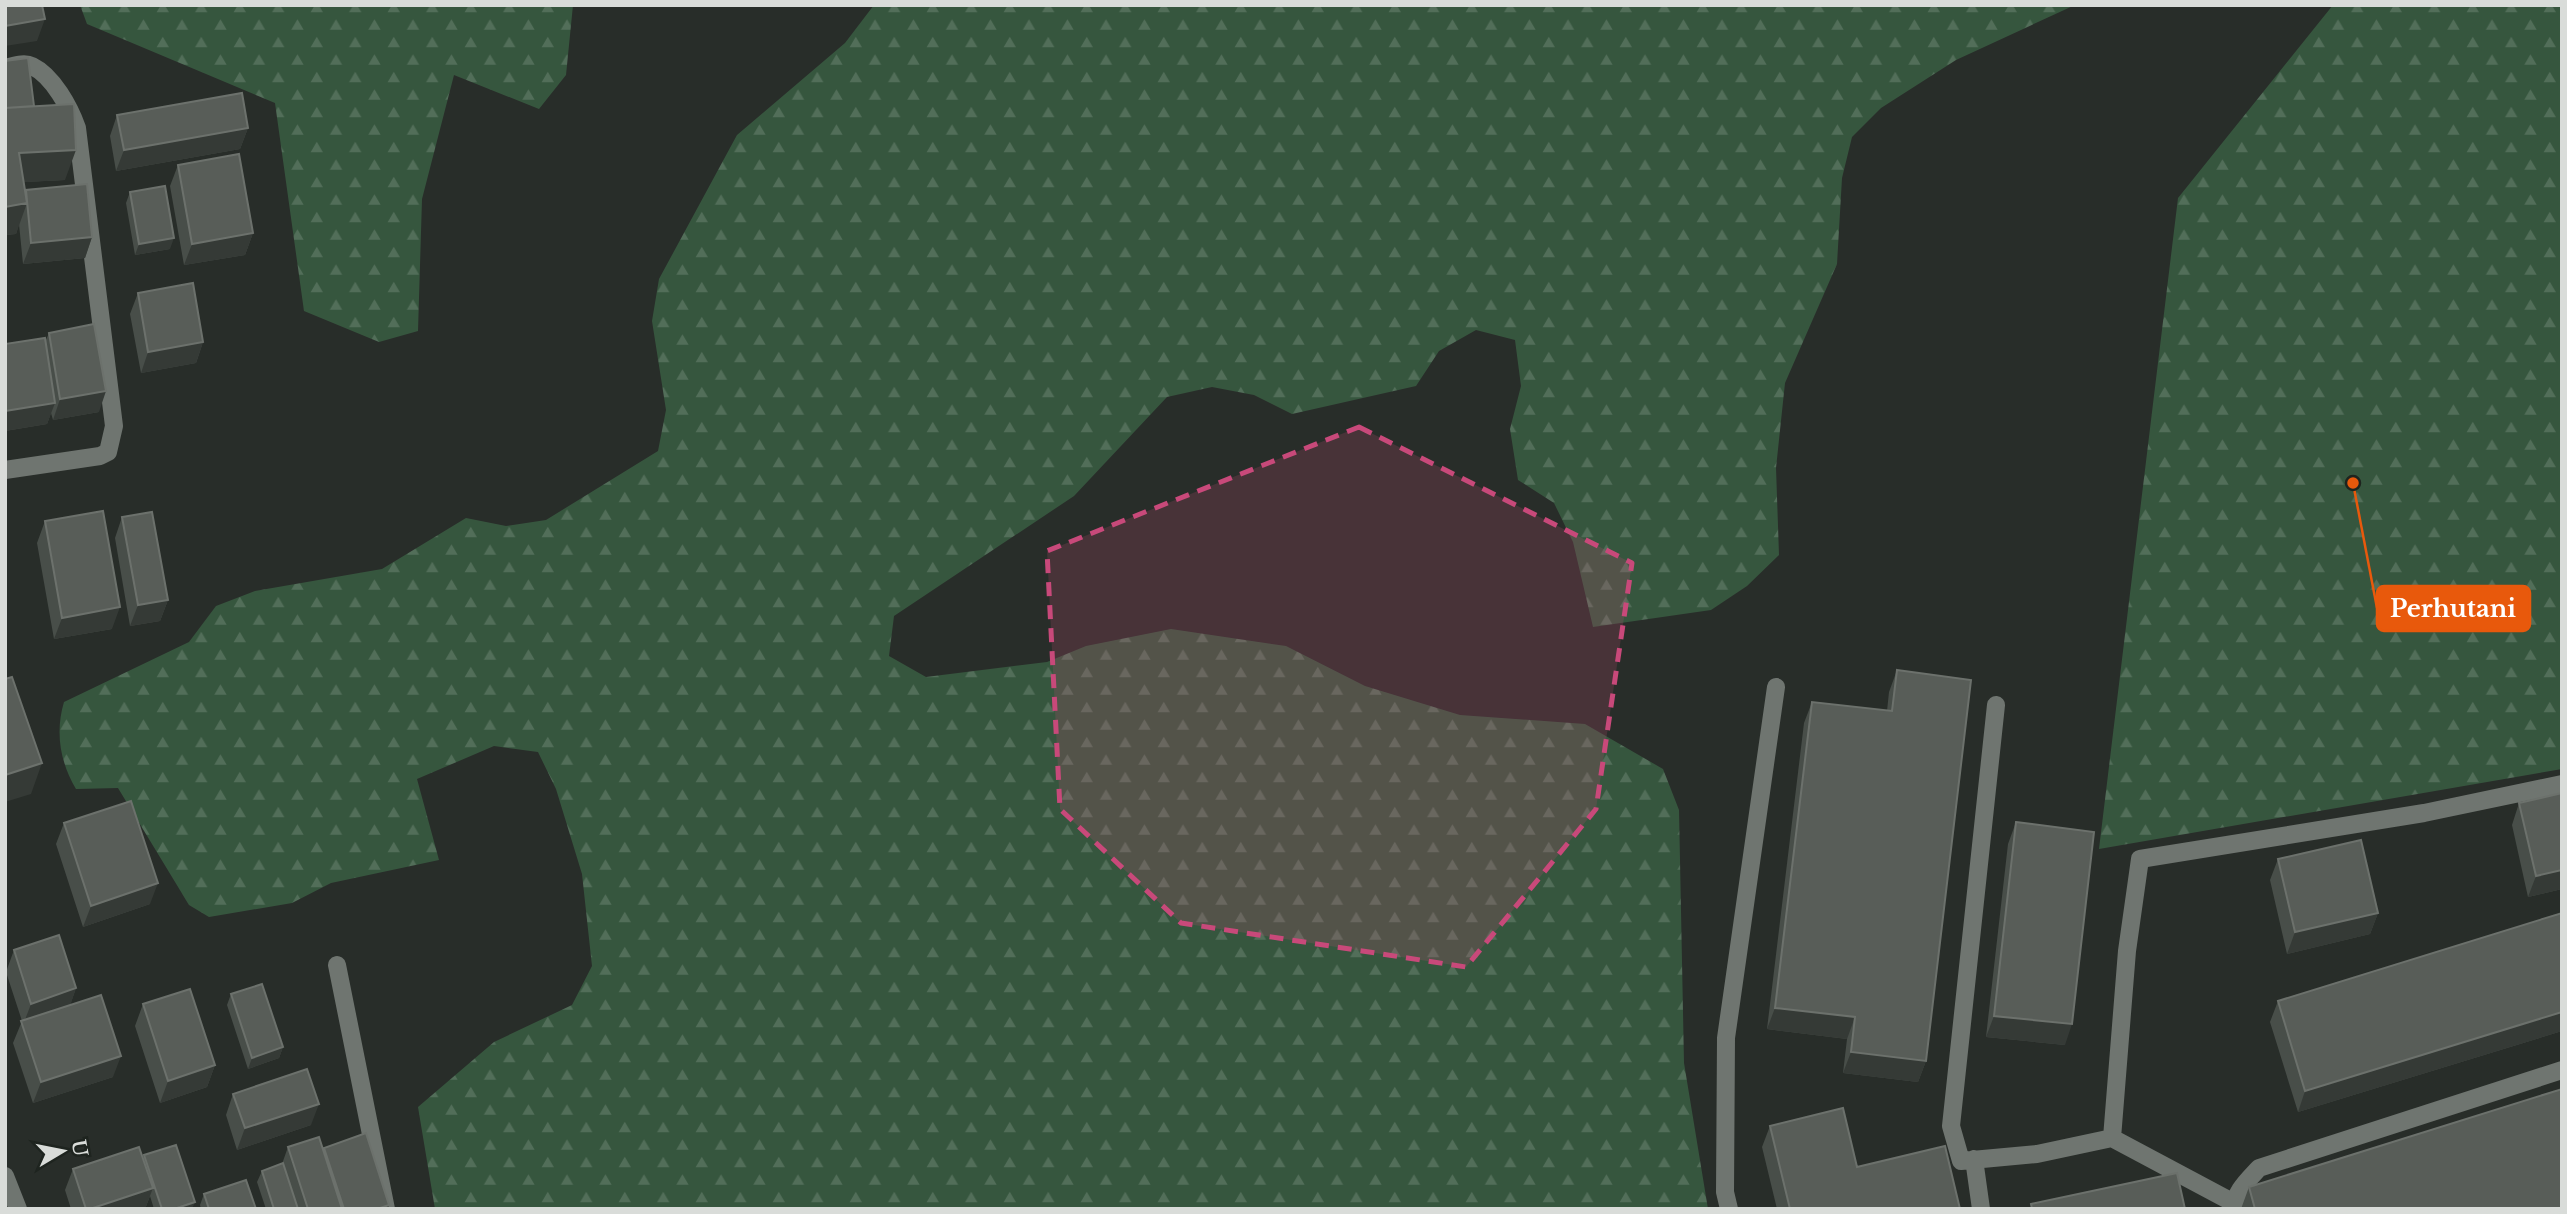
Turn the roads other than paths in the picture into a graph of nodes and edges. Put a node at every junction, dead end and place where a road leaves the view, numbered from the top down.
1 (5, 68) edge
2 (5, 470) edge
3 (1776, 687) dead end
4 (1996, 705) dead end
5 (2562, 784) edge
6 (337, 965) dead end
7 (2562, 1070) edge
8 (2112, 1138) junction
9 (1974, 1159) junction
10 (5, 1176) edge
11 (2235, 1206) edge
12 (18, 1209) edge
13 (387, 1209) edge
14 (1729, 1209) edge
15 (1981, 1209) edge

1 - 2 street
3 - 14 street
4 - 9 street
5 - 8 street
6 - 13 street
7 - 11 street
8 - 9 street
8 - 11 street
9 - 15 street
10 - 12 street

